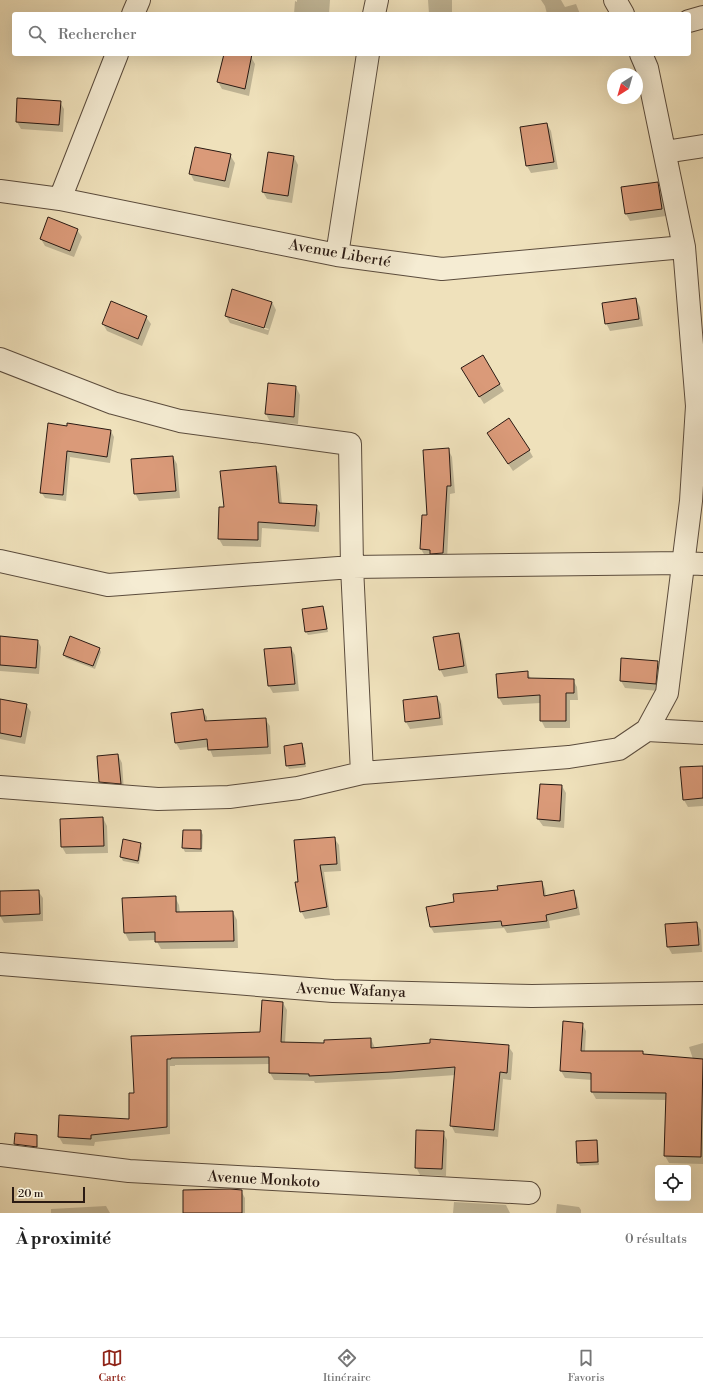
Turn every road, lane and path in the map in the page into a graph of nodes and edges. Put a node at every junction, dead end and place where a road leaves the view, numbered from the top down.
1 (138, 0) edge
2 (377, 0) edge
3 (614, 0) edge
4 (134, 12) edge
5 (374, 12) edge
6 (622, 12) edge
7 (703, 17) edge
8 (691, 20) edge
9 (116, 56) edge
10 (368, 56) edge
11 (642, 56) edge
12 (703, 146) edge
13 (664, 152) junction
14 (0, 191) edge
15 (60, 198) junction
16 (684, 247) junction
17 (337, 255) junction
18 (696, 314) edge
19 (0, 359) edge
20 (0, 561) edge
21 (693, 563) edge
22 (352, 567) junction
23 (647, 730) junction
24 (703, 733) edge
25 (362, 774) junction
26 (0, 787) edge
27 (0, 964) edge
28 (703, 993) edge
29 (0, 1155) edge
30 (529, 1194) dead end

1 - 4 street
2 - 5 street
3 - 6 street
7 - 8 street
9 - 15 street
10 - 17 street
11 - 13 street
12 - 13 street
13 - 16 street
14 - 15 street, Avenue Liberté
15 - 17 street, Avenue Liberté
16 - 17 street, Avenue Liberté
16 - 18 street
18 - 21 street
19 - 22 street
20 - 22 street
21 - 22 street
21 - 23 street
22 - 25 street
23 - 24 street
23 - 25 street
25 - 26 street
27 - 28 street, Avenue Wafanya
29 - 30 street, Avenue Monkoto

